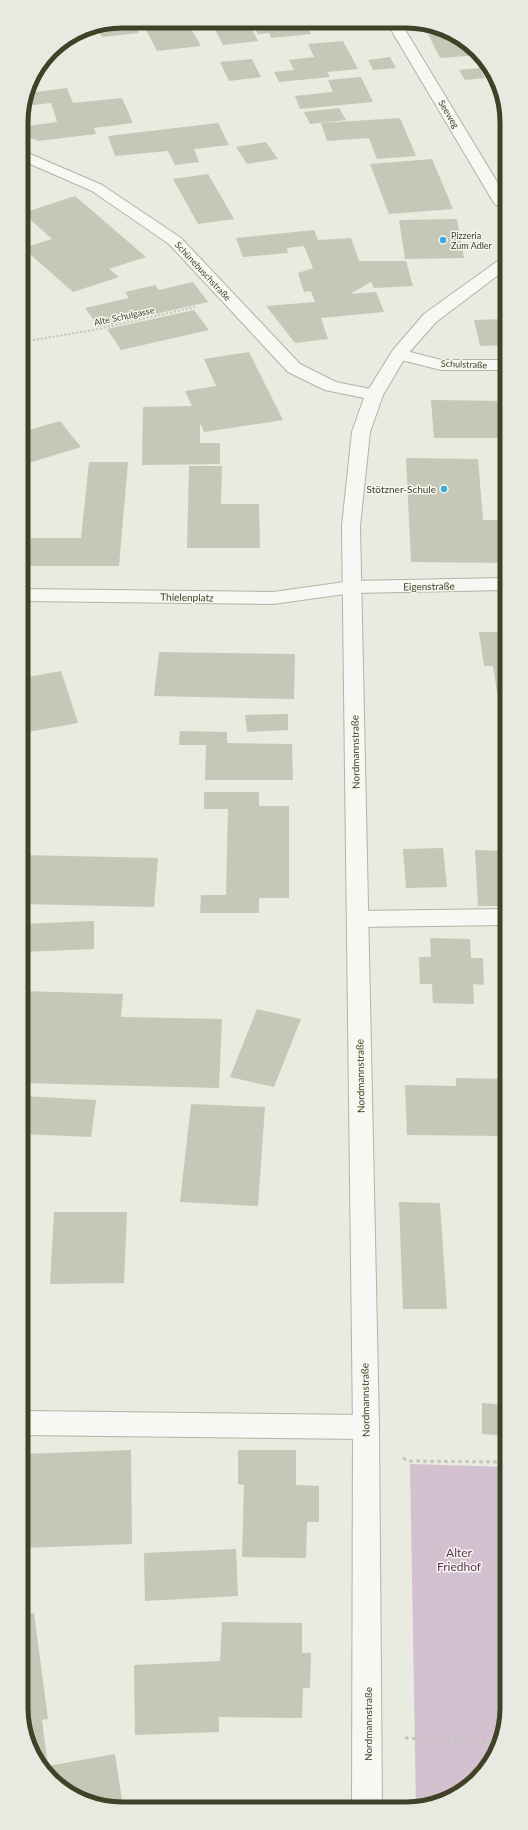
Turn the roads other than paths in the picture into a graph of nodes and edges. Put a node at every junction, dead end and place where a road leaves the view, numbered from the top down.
1 (397, 28) edge
2 (28, 157) edge
3 (500, 200) edge
4 (500, 267) edge
5 (399, 354) junction
6 (500, 365) edge
7 (374, 395) junction
8 (500, 584) edge
9 (352, 587) junction
10 (28, 596) edge
11 (500, 917) edge
12 (358, 919) junction
13 (28, 1423) edge
14 (366, 1435) junction
15 (368, 1802) edge

1 - 3 street, Seeweg
2 - 7 street, Schünebuschstraße
4 - 5 street, Nordmannstraße
5 - 6 street, Schulstraße
5 - 7 street, Nordmannstraße
7 - 9 street, Nordmannstraße
8 - 9 street, Eigenstraße
9 - 10 street, Thielenplatz
9 - 12 street, Nordmannstraße
11 - 12 street
12 - 14 street, Nordmannstraße
13 - 14 street
14 - 15 street, Nordmannstraße

